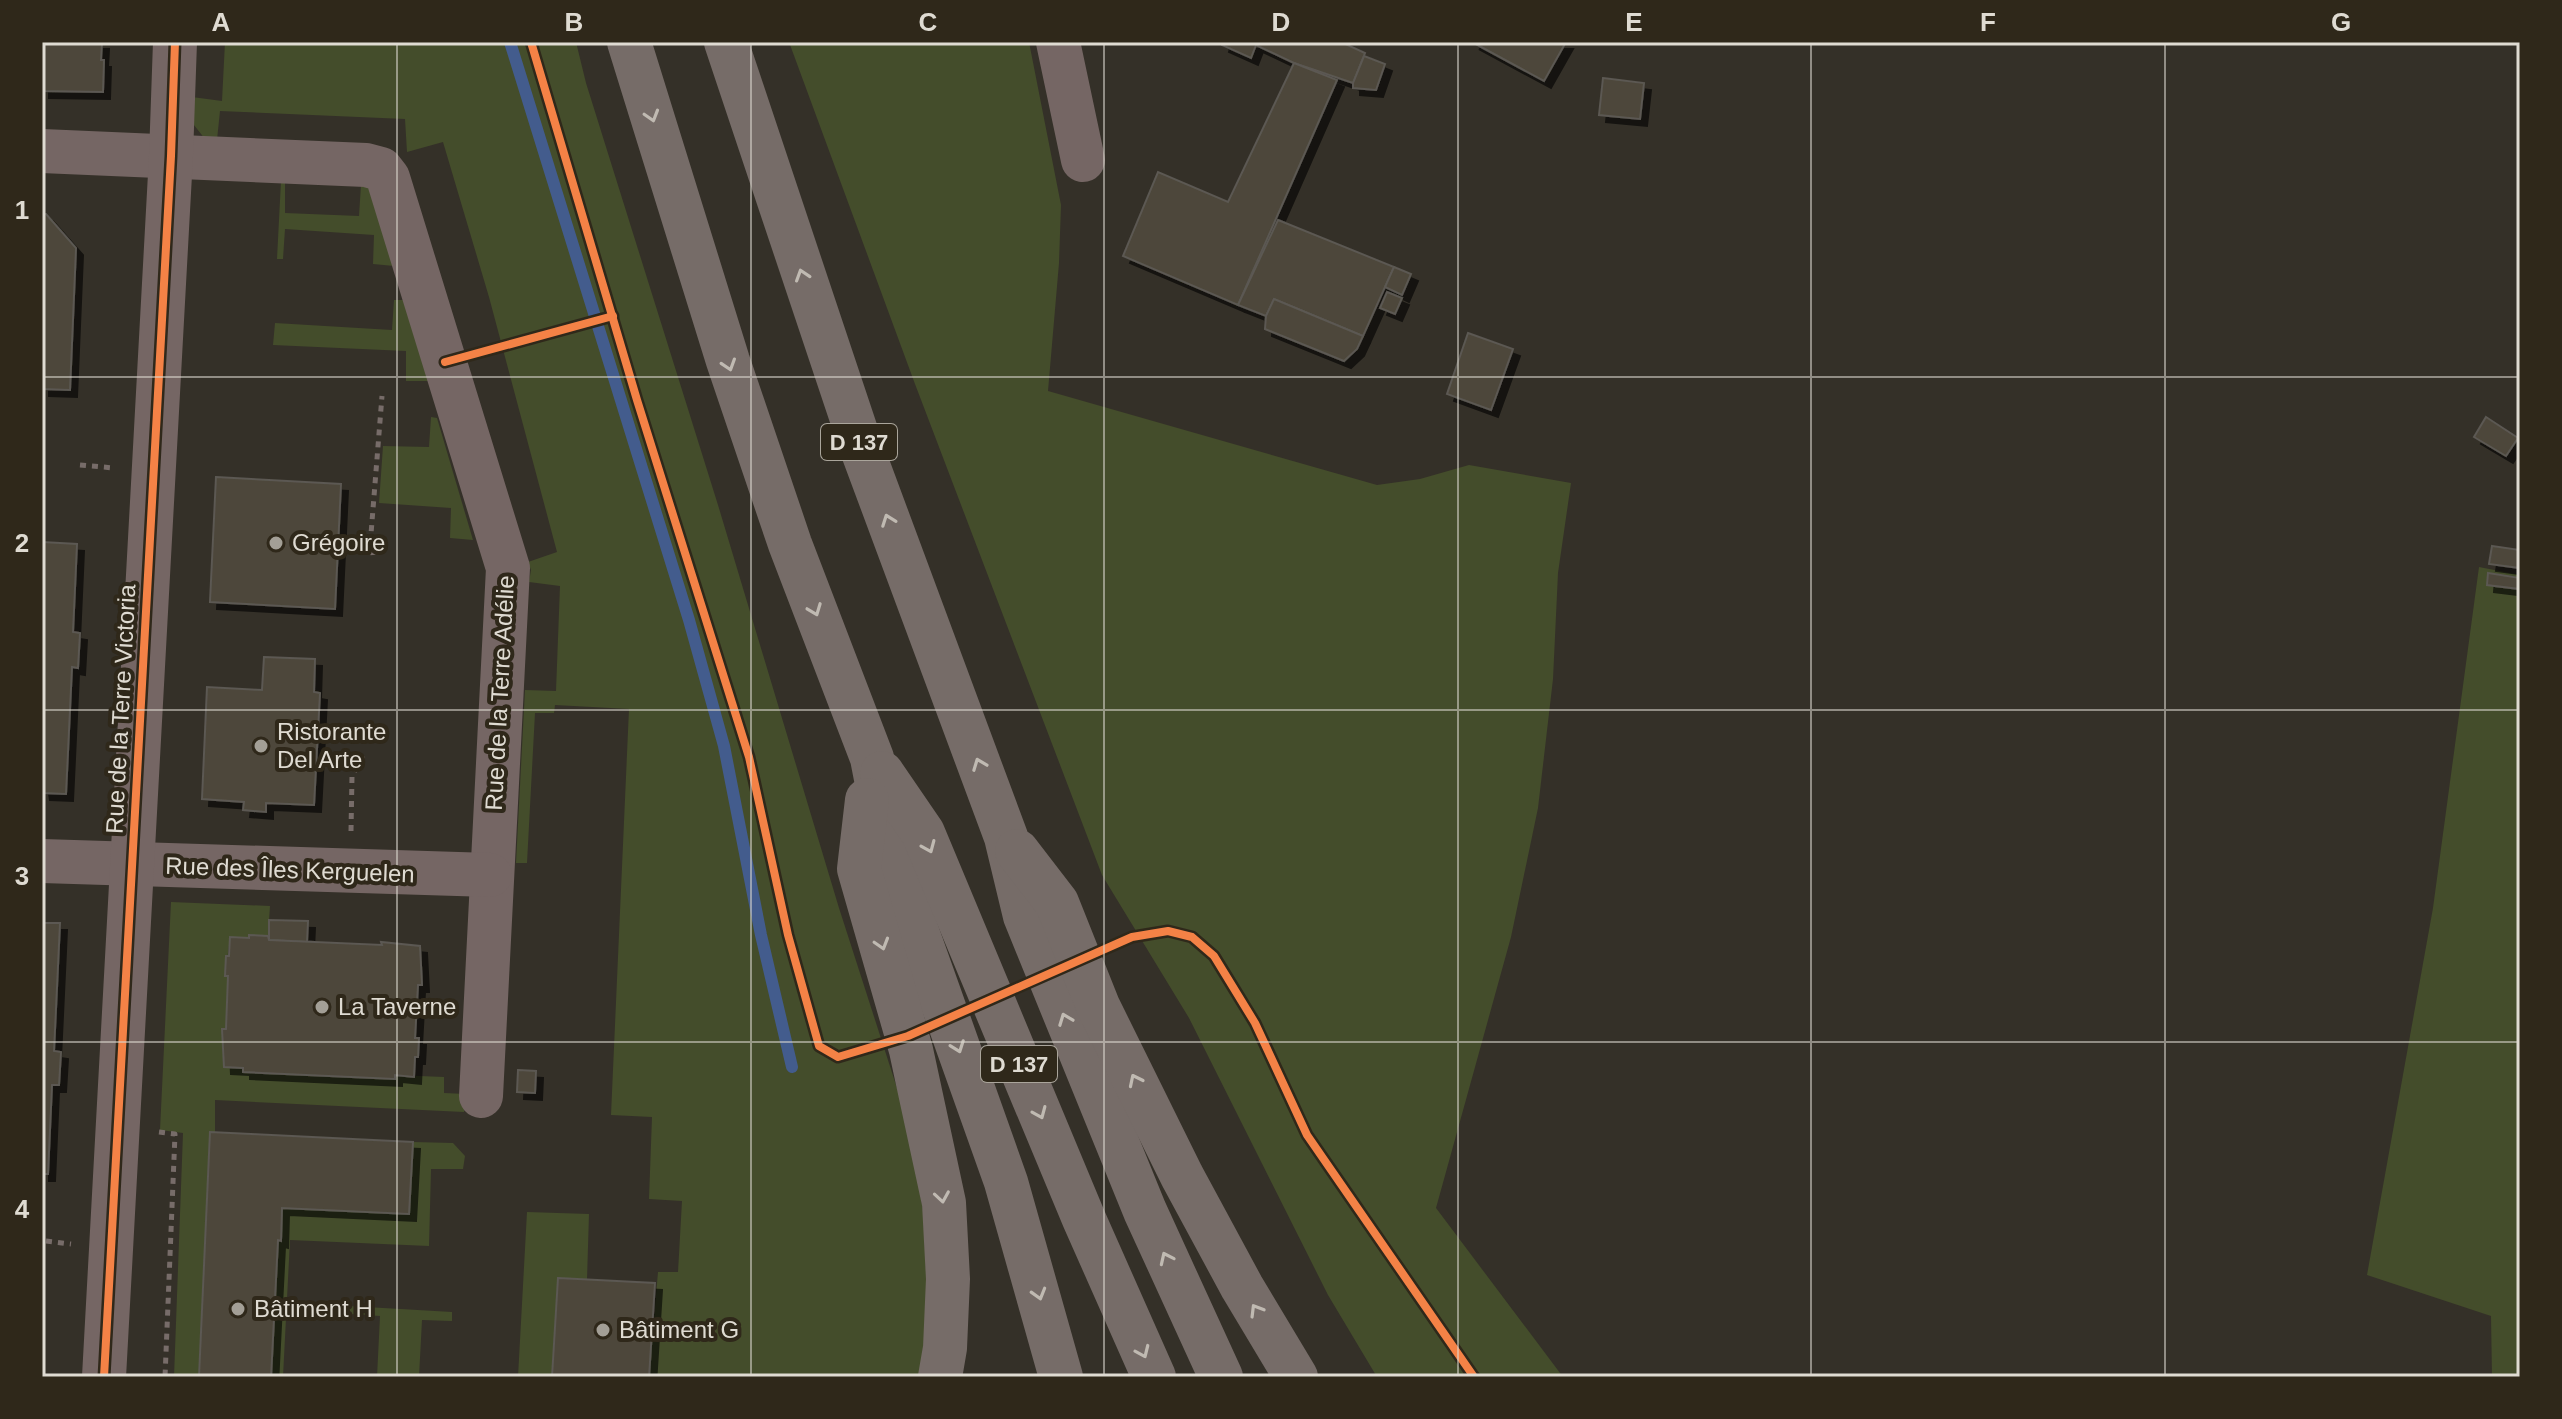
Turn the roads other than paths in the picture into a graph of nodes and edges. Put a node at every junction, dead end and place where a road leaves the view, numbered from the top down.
1 (175, 42) edge
2 (629, 42) edge
3 (726, 42) edge
4 (1058, 42) edge
5 (42, 151) edge
6 (171, 156) junction
7 (1083, 160) dead end
8 (872, 758) junction
9 (1006, 837) junction
10 (42, 861) edge
11 (133, 866) junction
12 (490, 875) junction
13 (481, 1096) dead end
14 (104, 1377) edge
15 (940, 1377) edge
16 (1061, 1377) edge
17 (1154, 1377) edge
18 (1221, 1377) edge
19 (1296, 1377) edge

1 - 6 street, Rue de la Terre Victoria
2 -> 8 highway, D 137
9 -> 3 highway, D 137
4 - 7 street
5 - 6 street, Rue de la Terre Adélie
6 - 11 street, Rue de la Terre Victoria
6 - 12 street, Rue de la Terre Adélie
8 -> 15 highway
8 -> 16 highway
8 -> 17 highway, D 137
18 -> 9 highway, D 137
19 -> 9 highway
10 - 11 street, Rue des Îles Kerguelen
11 - 12 street, Rue des Îles Kerguelen
11 - 14 street, Rue de la Terre Victoria
12 - 13 street, Rue de la Terre Adélie

